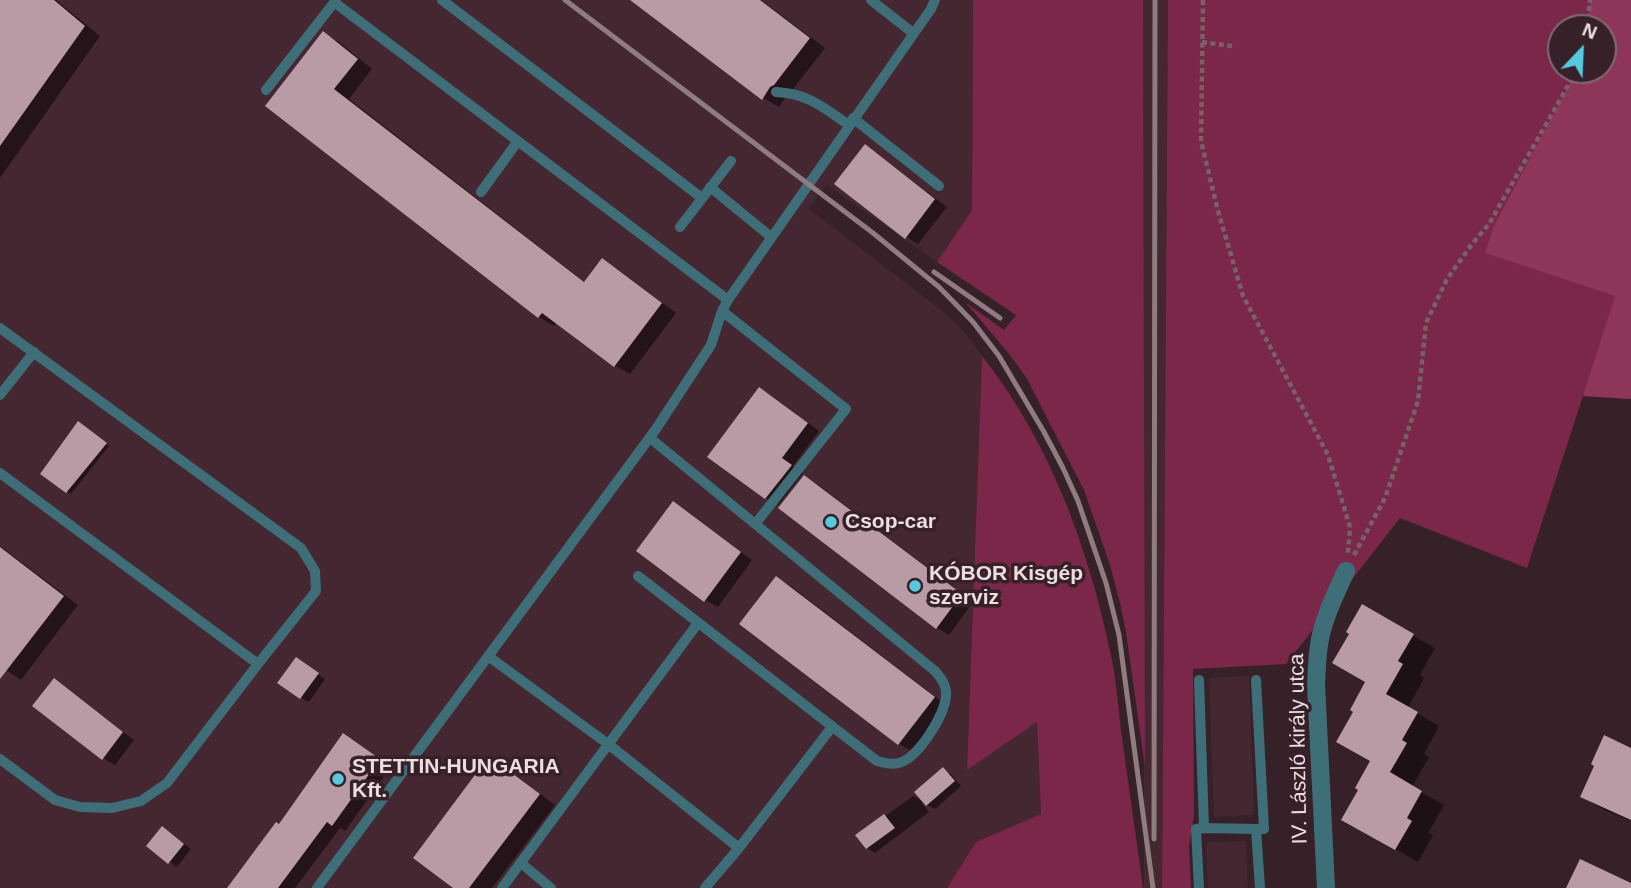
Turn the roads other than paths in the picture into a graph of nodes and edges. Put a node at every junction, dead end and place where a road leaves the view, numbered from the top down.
1 (443, 0) edge
2 (871, 0) edge
3 (935, 0) edge
4 (335, 1) edge
5 (914, 33) junction
6 (266, 90) dead end
7 (776, 92) dead end
8 (851, 122) junction
9 (518, 141) junction
10 (731, 161) dead end
11 (939, 186) dead end
12 (710, 187) junction
13 (481, 192) dead end
14 (702, 198) junction
15 (680, 227) dead end
16 (771, 237) junction
17 (725, 306) junction
18 (0, 328) edge
19 (34, 352) junction
20 (0, 396) edge
21 (650, 438) junction
22 (0, 473) edge
23 (756, 523) junction
24 (1346, 571) road end
25 (638, 576) dead end
26 (698, 623) junction
27 (488, 656) junction
28 (258, 664) junction
29 (1199, 680) dead end
30 (1256, 680) dead end
31 (832, 727) junction
32 (608, 744) junction
33 (0, 759) edge
34 (1203, 828) junction
35 (1256, 829) junction
36 (739, 848) junction
37 (521, 863) junction
38 (317, 888) edge
39 (502, 888) edge
40 (551, 888) edge
41 (705, 888) edge
42 (1199, 888) edge
43 (1259, 888) edge
44 (1326, 888) edge

1 - 14 lane
2 - 5 lane
3 - 5 lane
4 - 6 lane
4 - 9 lane
5 - 8 lane
7 - 8 lane
8 - 11 lane
8 - 16 lane
9 - 13 lane
9 - 17 lane
10 - 12 lane
12 - 14 lane
12 - 16 lane
14 - 15 lane
16 - 17 lane
17 - 21 lane
17 - 23 lane
18 - 19 lane
19 - 20 lane
19 - 28 lane
21 - 23 lane
21 - 27 lane
22 - 28 lane
23 - 31 lane
24 - 44 street, IV. László király utca
25 - 26 lane
26 - 31 lane
26 - 32 lane
27 - 32 lane
27 - 38 lane
28 - 33 lane
29 - 34 lane
30 - 35 lane
31 - 36 lane
32 - 36 lane
32 - 37 lane
34 - 35 lane
34 - 42 lane
35 - 43 lane
36 - 41 lane
37 - 39 lane
37 - 40 lane

